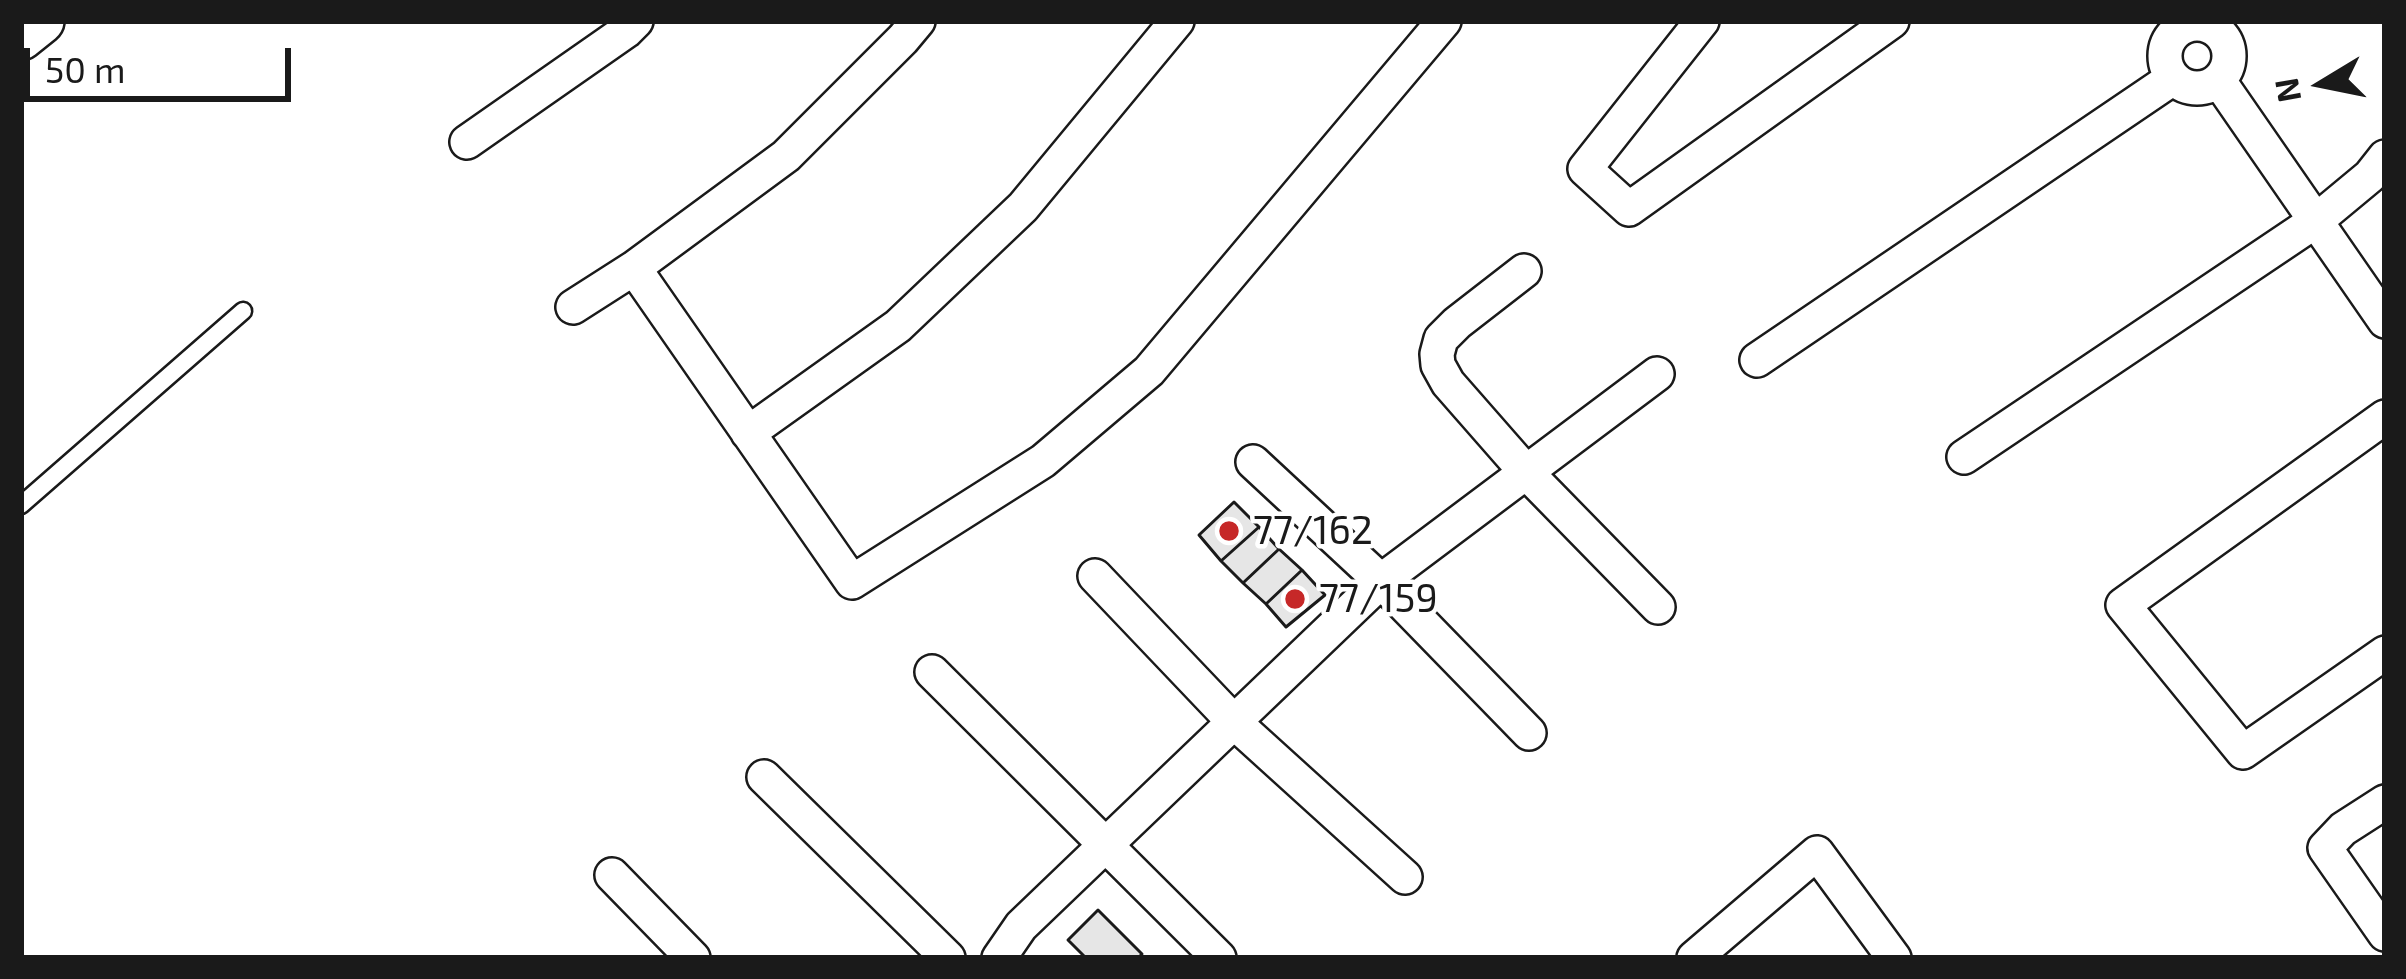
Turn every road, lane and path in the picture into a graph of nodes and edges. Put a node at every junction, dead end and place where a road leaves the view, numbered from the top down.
1 (41, 21) edge
2 (636, 21) edge
3 (918, 21) edge
4 (1177, 21) edge
5 (1444, 21) edge
6 (1702, 21) edge
7 (1892, 21) edge
8 (2171, 27) edge
9 (2227, 28) edge
10 (21, 37) edge
11 (2173, 78) junction
12 (2219, 81) junction
13 (467, 142) dead end
14 (2385, 157) edge
15 (2317, 220) junction
16 (634, 268) junction
17 (1524, 271) dead end
18 (573, 307) dead end
19 (243, 311) dead end
20 (2385, 321) edge
21 (1757, 360) dead end
22 (1657, 374) dead end
23 (2385, 417) edge
24 (748, 433) junction
25 (1964, 457) dead end
26 (1253, 462) dead end
27 (1526, 472) junction
28 (21, 505) edge
29 (1095, 576) dead end
30 (1381, 581) junction
31 (1658, 607) dead end
32 (2385, 653) edge
33 (932, 672) dead end
34 (1234, 722) junction
35 (1529, 733) dead end
36 (764, 777) dead end
37 (2385, 802) edge
38 (1105, 846) junction
39 (612, 875) dead end
40 (1405, 877) dead end
41 (2385, 934) edge
42 (693, 958) edge
43 (948, 958) edge
44 (999, 958) edge
45 (1219, 958) edge
46 (1694, 958) edge
47 (1894, 958) edge

1 - 10 main road
2 - 13 street
3 - 16 street
4 - 24 street
5 - 24 street
6 - 7 street
8 - 9 street
8 - 11 street
9 - 12 street
11 - 12 street
11 - 21 street
12 - 15 street
14 - 15 street
15 - 20 street
15 - 25 street
16 - 18 street
16 - 24 street
17 - 27 street
19 - 28 lane
22 - 27 street
23 - 32 street
26 - 30 street
27 - 30 street
27 - 31 street
29 - 34 street
30 - 34 street
30 - 35 street
33 - 38 street
34 - 38 street
34 - 40 street
36 - 43 street
37 - 41 street
38 - 44 street
38 - 45 street
39 - 42 street
46 - 47 street

